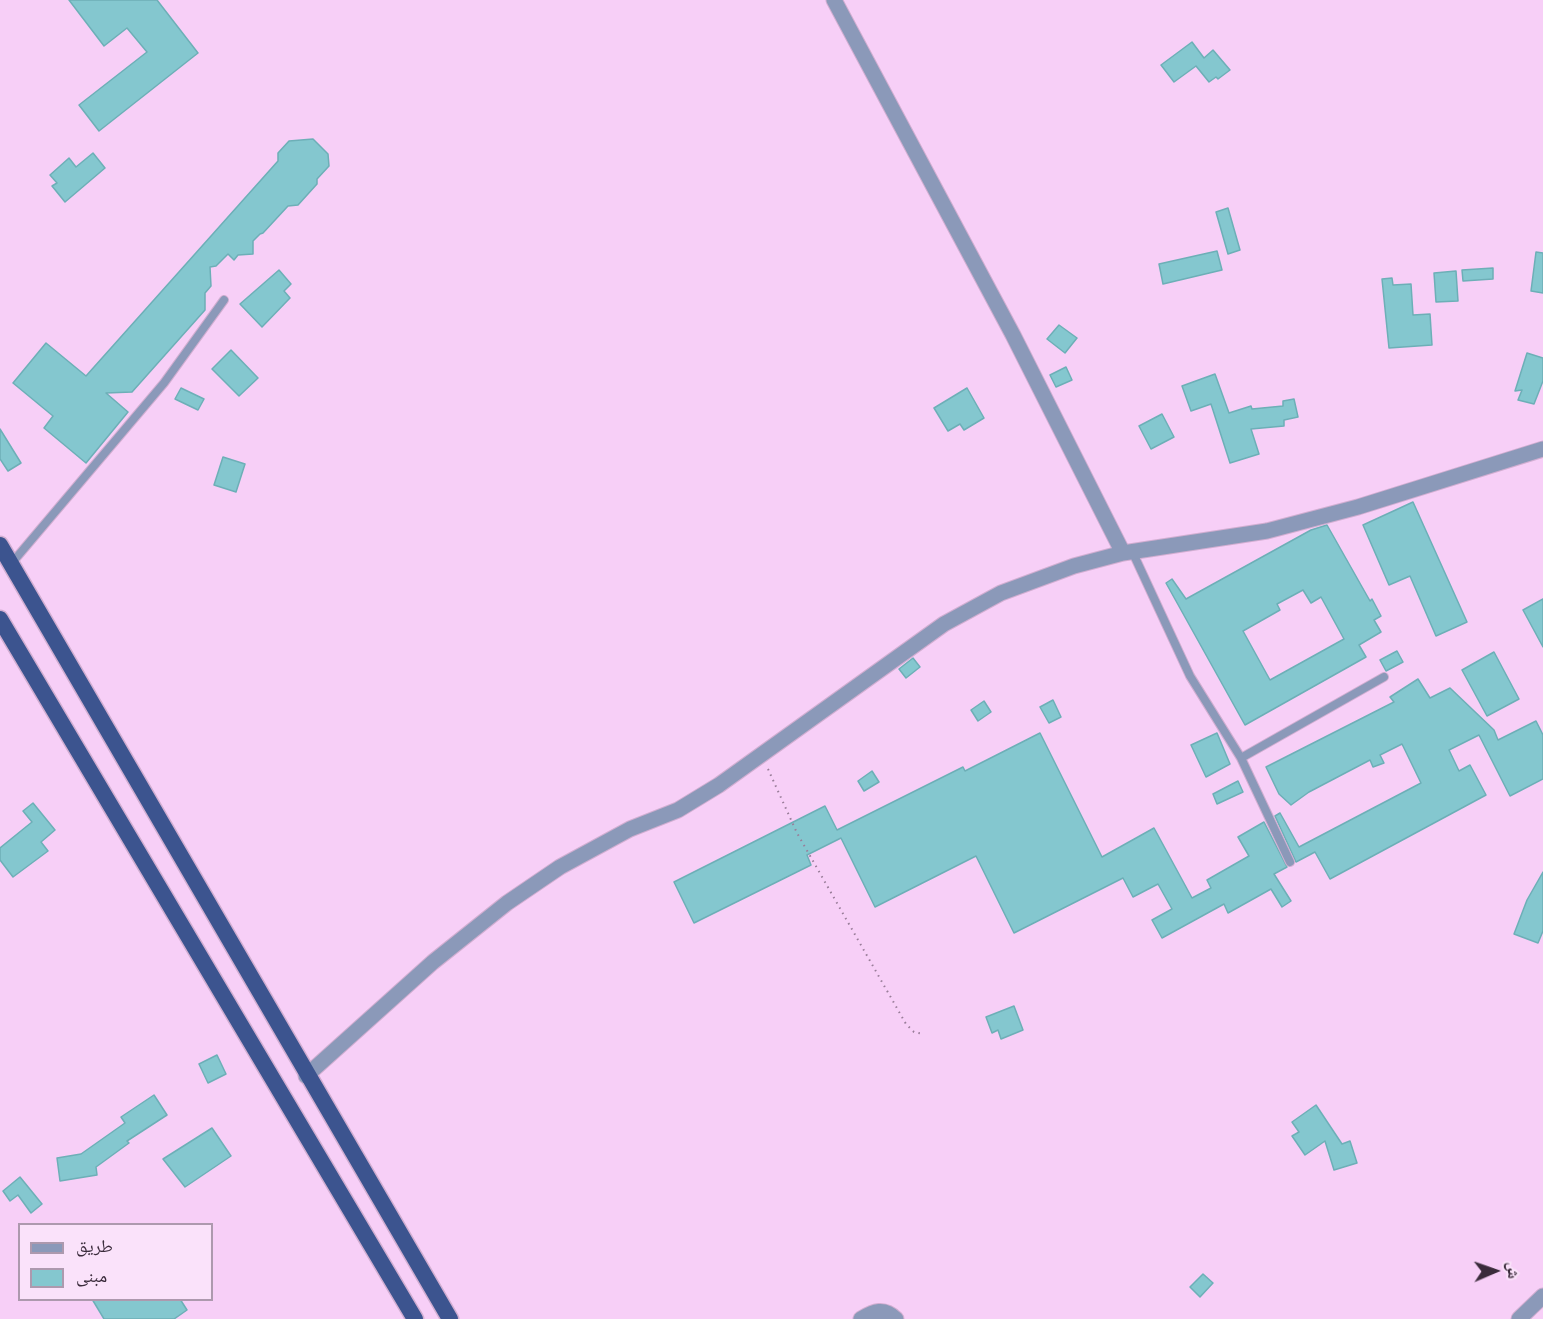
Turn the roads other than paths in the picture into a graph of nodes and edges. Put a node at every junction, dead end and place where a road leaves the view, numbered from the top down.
1 (834, 0) edge
2 (224, 300) dead end
3 (1543, 449) edge
4 (0, 545) edge
5 (1128, 552) junction
6 (11, 564) junction
7 (0, 619) edge
8 (1384, 677) dead end
9 (1241, 758) junction
10 (1290, 862) dead end
11 (306, 1076) junction
12 (1543, 1296) edge
13 (415, 1319) edge
14 (450, 1319) edge
15 (861, 1319) edge
16 (896, 1319) edge
17 (1519, 1319) edge

1 - 5 street
2 - 6 lane
3 - 5 street
4 - 6 highway
5 - 9 lane
5 - 11 street
6 - 11 highway
7 - 13 highway
8 - 9 lane
9 - 10 lane
11 - 14 highway
12 - 17 street
15 - 16 street

